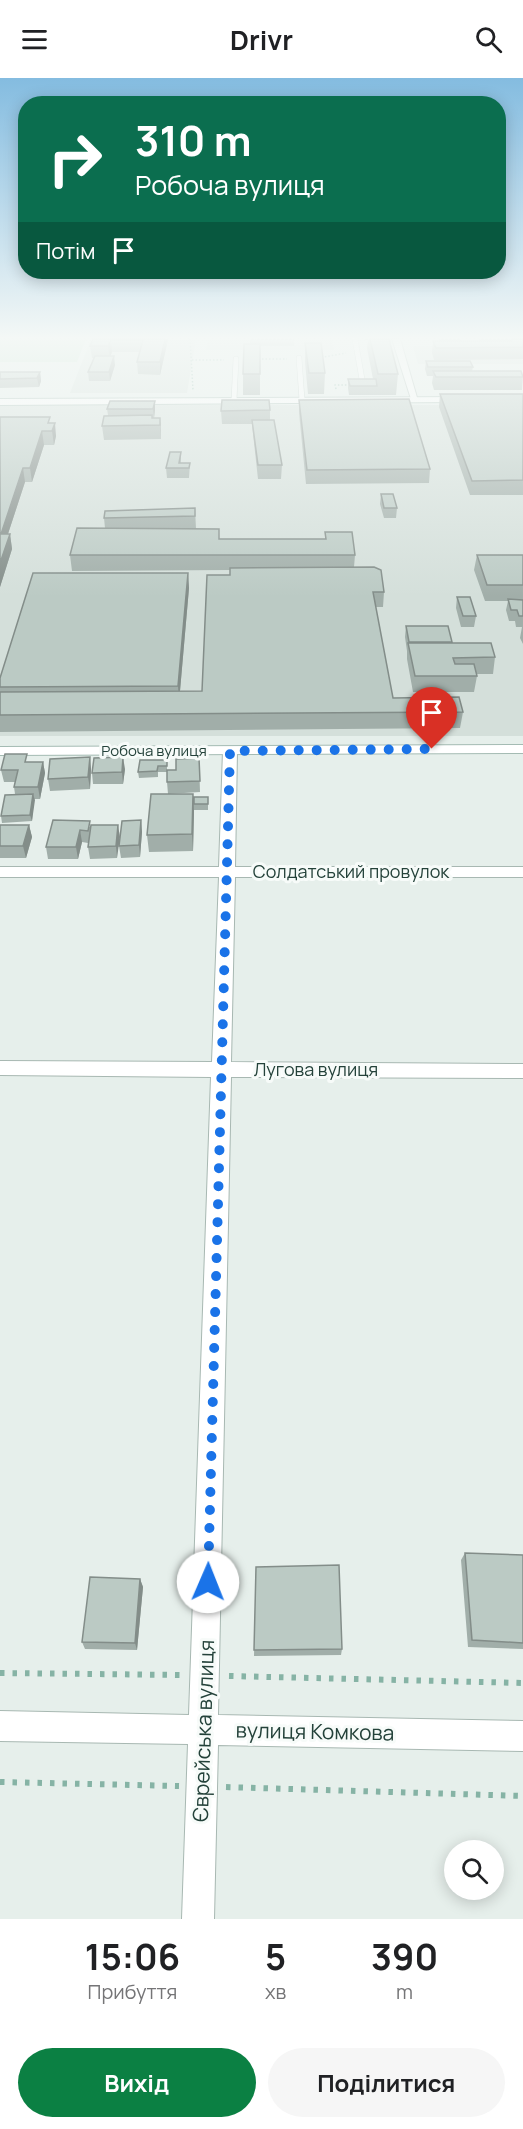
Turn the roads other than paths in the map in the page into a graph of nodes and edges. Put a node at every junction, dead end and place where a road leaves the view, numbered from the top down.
1 (523, 749) edge
2 (0, 751) edge
3 (230, 751) junction
4 (0, 872) edge
5 (226, 872) junction
6 (523, 872) edge
7 (0, 1068) edge
8 (222, 1069) junction
9 (523, 1071) edge
10 (0, 1726) edge
11 (204, 1729) junction
12 (523, 1736) edge
13 (198, 1919) edge

1 - 3 street, Робоча вулиця
2 - 3 street, Робоча вулиця
3 - 5 street, Єврейська вулиця
4 - 5 street, Солдатський провулок
5 - 6 street, Солдатський провулок
5 - 8 street, Єврейська вулиця
7 - 8 street, Лугова вулиця
8 - 9 street, Лугова вулиця
8 - 11 street, Єврейська вулиця
10 - 11 street, вулиця Комкова
11 - 12 street, вулиця Комкова
11 - 13 street, Єврейська вулиця

